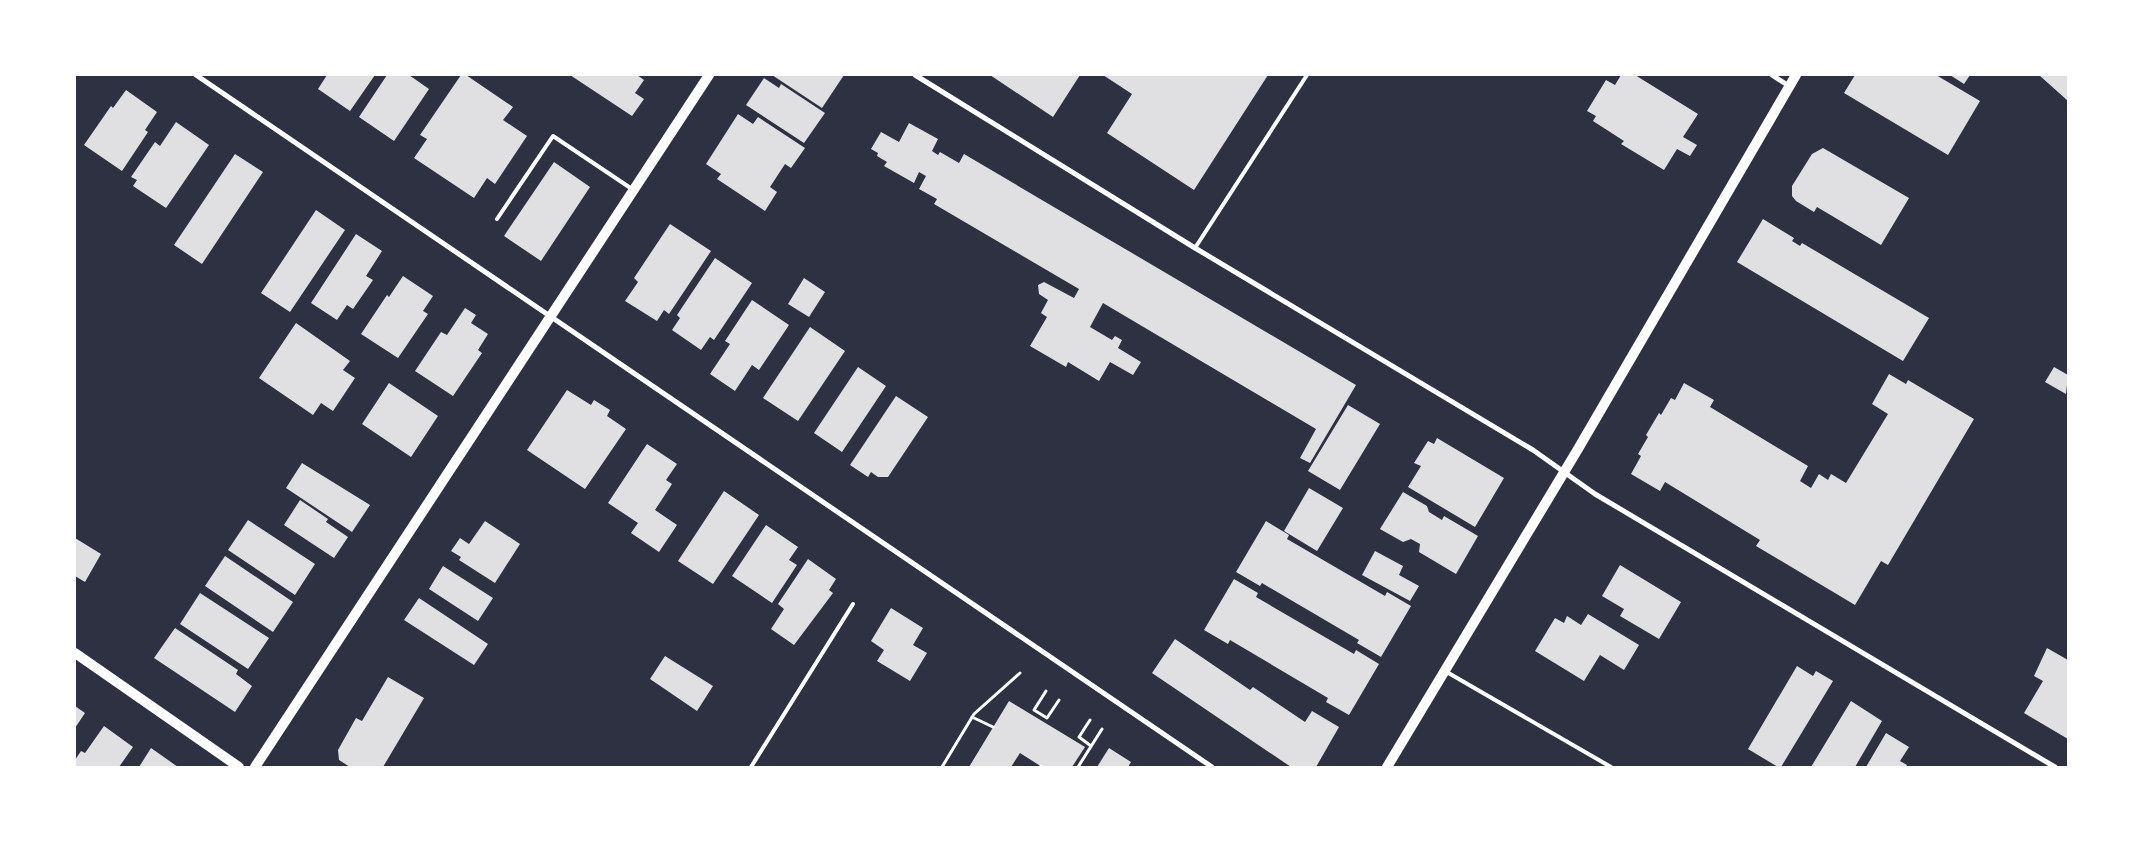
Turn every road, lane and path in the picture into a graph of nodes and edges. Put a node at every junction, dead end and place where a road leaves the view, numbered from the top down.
1 (196, 75) edge
2 (709, 75) edge
3 (916, 75) edge
4 (1307, 75) edge
5 (1772, 75) edge
6 (1796, 75) edge
7 (1789, 86) junction
8 (634, 190) junction
9 (497, 219) dead end
10 (1195, 248) junction
11 (552, 316) junction
12 (1565, 472) junction
13 (853, 604) dead end
14 (75, 653) edge
15 (1445, 671) junction
16 (1020, 673) dead end
17 (1046, 691) dead end
18 (1059, 700) dead end
19 (972, 717) junction
20 (1090, 720) dead end
21 (993, 727) dead end
22 (1102, 729) dead end
23 (1091, 746) junction
24 (239, 767) edge
25 (256, 767) edge
26 (751, 767) edge
27 (942, 767) edge
28 (1078, 767) edge
29 (1212, 767) edge
30 (1388, 767) edge
31 (1611, 767) edge
32 (2055, 767) edge

1 - 11 street
2 - 8 main road
3 - 10 street
4 - 10 lane
5 - 7 street
6 - 7 main road
7 - 12 main road
8 - 9 lane
8 - 11 main road
10 - 12 street
11 - 25 main road
11 - 29 street
12 - 15 main road
12 - 32 street
13 - 26 lane
14 - 24 main road
15 - 30 main road
15 - 31 lane
16 - 19 path
17 - 18 path
19 - 21 path
19 - 27 path
20 - 23 path
22 - 23 path
23 - 28 path

